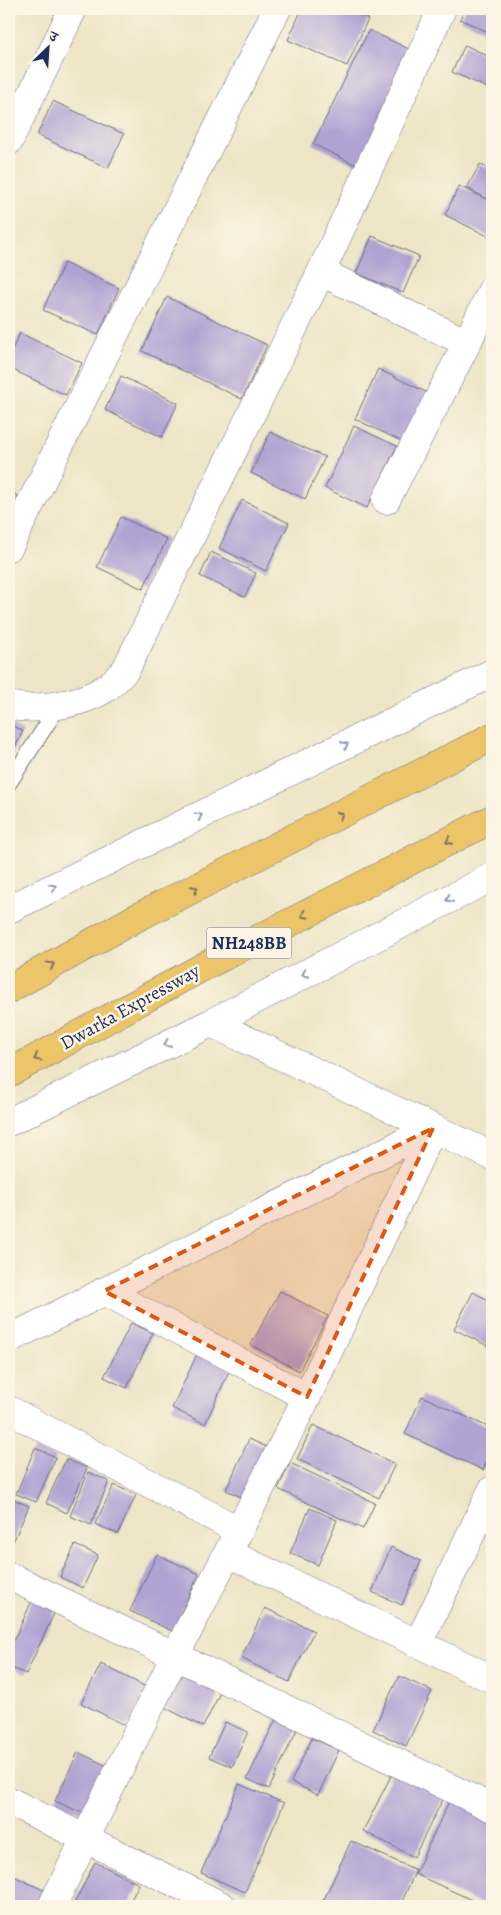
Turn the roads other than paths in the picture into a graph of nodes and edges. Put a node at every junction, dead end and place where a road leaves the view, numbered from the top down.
1 (73, 9) edge
2 (277, 9) edge
3 (442, 9) edge
4 (9, 141) edge
5 (321, 272) junction
6 (492, 290) edge
7 (467, 343) junction
8 (386, 500) dead end
9 (9, 546) edge
10 (492, 673) edge
11 (60, 704) junction
12 (9, 705) edge
13 (492, 737) edge
14 (9, 783) edge
15 (492, 819) edge
16 (492, 877) edge
17 (9, 908) edge
18 (9, 989) edge
19 (210, 1023) junction
20 (9, 1073) edge
21 (9, 1122) edge
22 (433, 1128) junction
23 (492, 1156) edge
24 (104, 1291) junction
25 (9, 1338) edge
26 (307, 1397) junction
27 (9, 1410) edge
28 (492, 1490) edge
29 (233, 1541) junction
30 (9, 1576) edge
31 (418, 1644) junction
32 (175, 1656) junction
33 (492, 1679) edge
34 (9, 1802) edge
35 (492, 1808) edge
36 (85, 1839) junction
37 (52, 1906) edge
38 (222, 1906) edge

1 - 4 street
2 - 9 street
3 - 5 street
5 - 7 street
5 - 11 street
6 - 7 street
7 - 8 street
17 -> 10 street
11 - 12 street
11 - 14 lane
18 -> 13 highway
15 -> 20 highway, Dwarka Expressway / NH248BB
16 -> 19 street
19 -> 21 street
19 - 22 street
22 - 23 street
22 - 24 street
22 - 26 street
24 - 25 street
24 - 26 street
26 - 29 street
27 - 29 street
28 - 31 street
29 - 31 street
29 - 32 street
30 - 32 street
31 - 33 street
32 - 35 street
32 - 36 street
34 - 36 street
36 - 37 street
36 - 38 street

